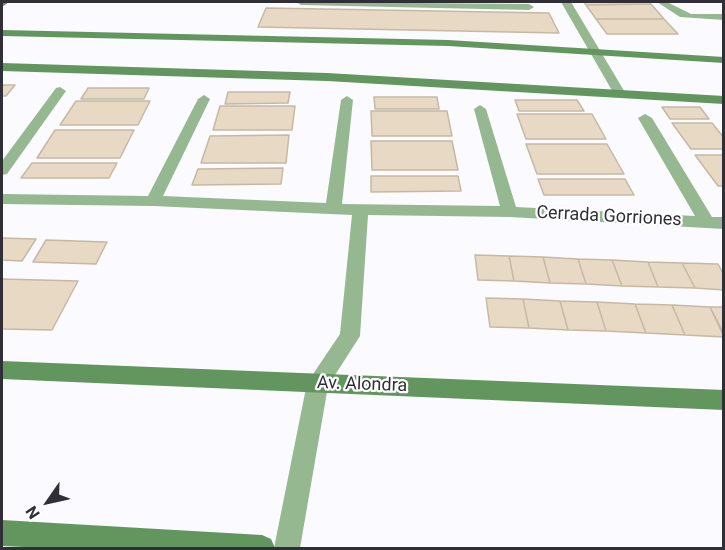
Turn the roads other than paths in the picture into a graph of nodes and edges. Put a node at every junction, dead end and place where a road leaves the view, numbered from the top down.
1 (301, 2) edge
2 (350, 2) edge
3 (566, 2) edge
4 (662, 2) edge
5 (458, 4) edge
6 (529, 7) dead end
7 (723, 16) edge
8 (2, 33) edge
9 (596, 54) junction
10 (723, 60) edge
11 (2, 67) edge
12 (60, 91) dead end
13 (620, 94) junction
14 (204, 99) dead end
15 (346, 100) dead end
16 (723, 100) edge
17 (480, 108) dead end
18 (645, 118) dead end
19 (2, 171) edge
20 (2, 199) edge
21 (153, 201) junction
22 (333, 209) junction
23 (360, 210) junction
24 (510, 212) junction
25 (715, 222) edge
26 (2, 370) edge
27 (318, 383) junction
28 (723, 400) edge
29 (2, 533) edge
30 (262, 549) edge
31 (287, 549) edge

1 - 2 street
2 - 5 street
3 - 9 street
4 - 7 street
5 - 6 street
8 - 9 main road
9 - 10 main road
9 - 13 street
11 - 13 main road
12 - 19 street
13 - 16 main road
14 - 21 street
15 - 22 street
17 - 24 street, Cerrada Gorriones
18 - 25 street, Cerrada Gorriones
20 - 21 street, Cerrada Gorriones
21 - 22 street, Cerrada Gorriones
22 - 23 street, Cerrada Gorriones
23 - 24 street, Cerrada Gorriones
23 - 27 street
24 - 25 street, Cerrada Gorriones
26 - 27 main road, Av. Alondra
27 - 28 main road, Av. Alondra
27 - 31 street
29 - 30 main road

